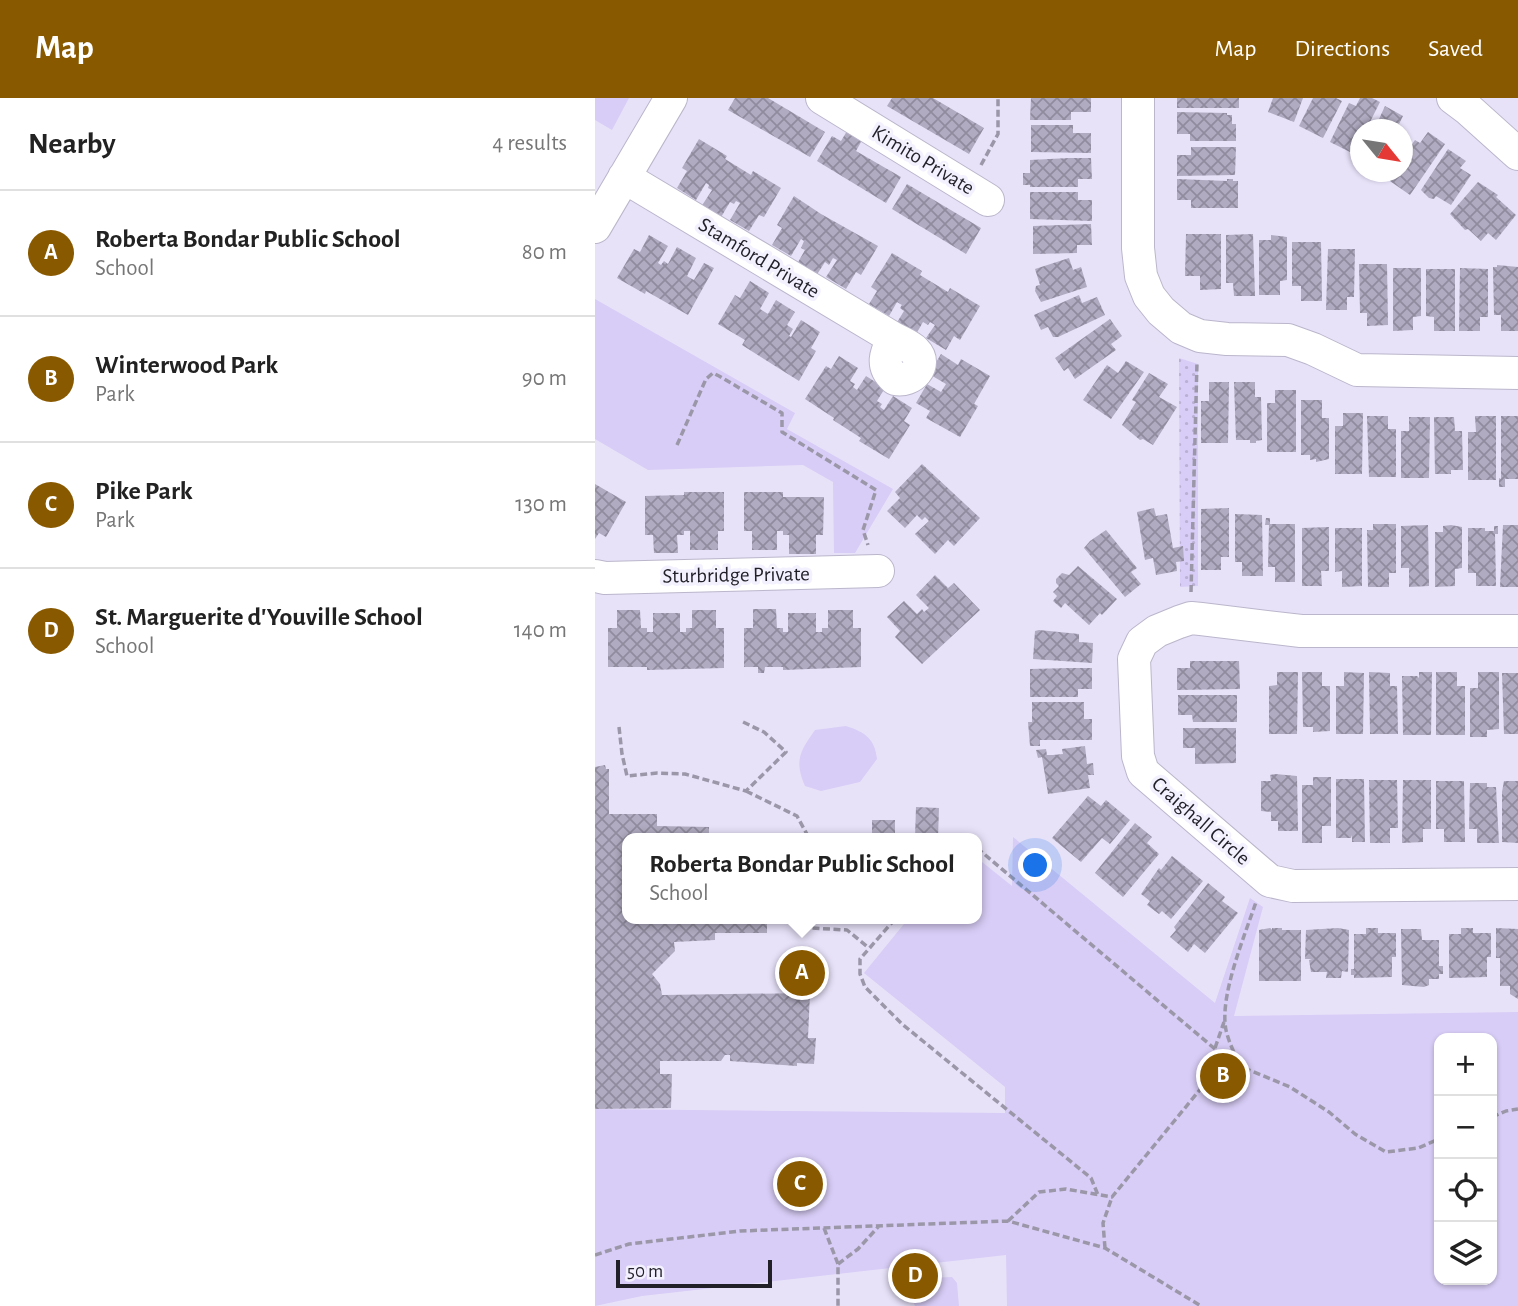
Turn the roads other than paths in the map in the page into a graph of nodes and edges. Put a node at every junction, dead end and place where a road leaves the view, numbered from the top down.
1 (671, 98) edge
2 (822, 98) edge
3 (1138, 98) edge
4 (1453, 98) edge
5 (1518, 154) edge
6 (624, 177) junction
7 (979, 194) road end
8 (595, 227) edge
9 (893, 338) dead end
10 (1518, 373) edge
11 (878, 571) road end
12 (595, 576) edge
13 (1518, 631) edge
14 (1518, 884) edge

1 - 6 street
2 - 7 street, Kimito Private
3 - 10 street
4 - 5 street
6 - 8 street
6 - 9 street, Stamford Private
11 - 12 street, Sturbridge Private
13 - 14 street, Craighall Circle

